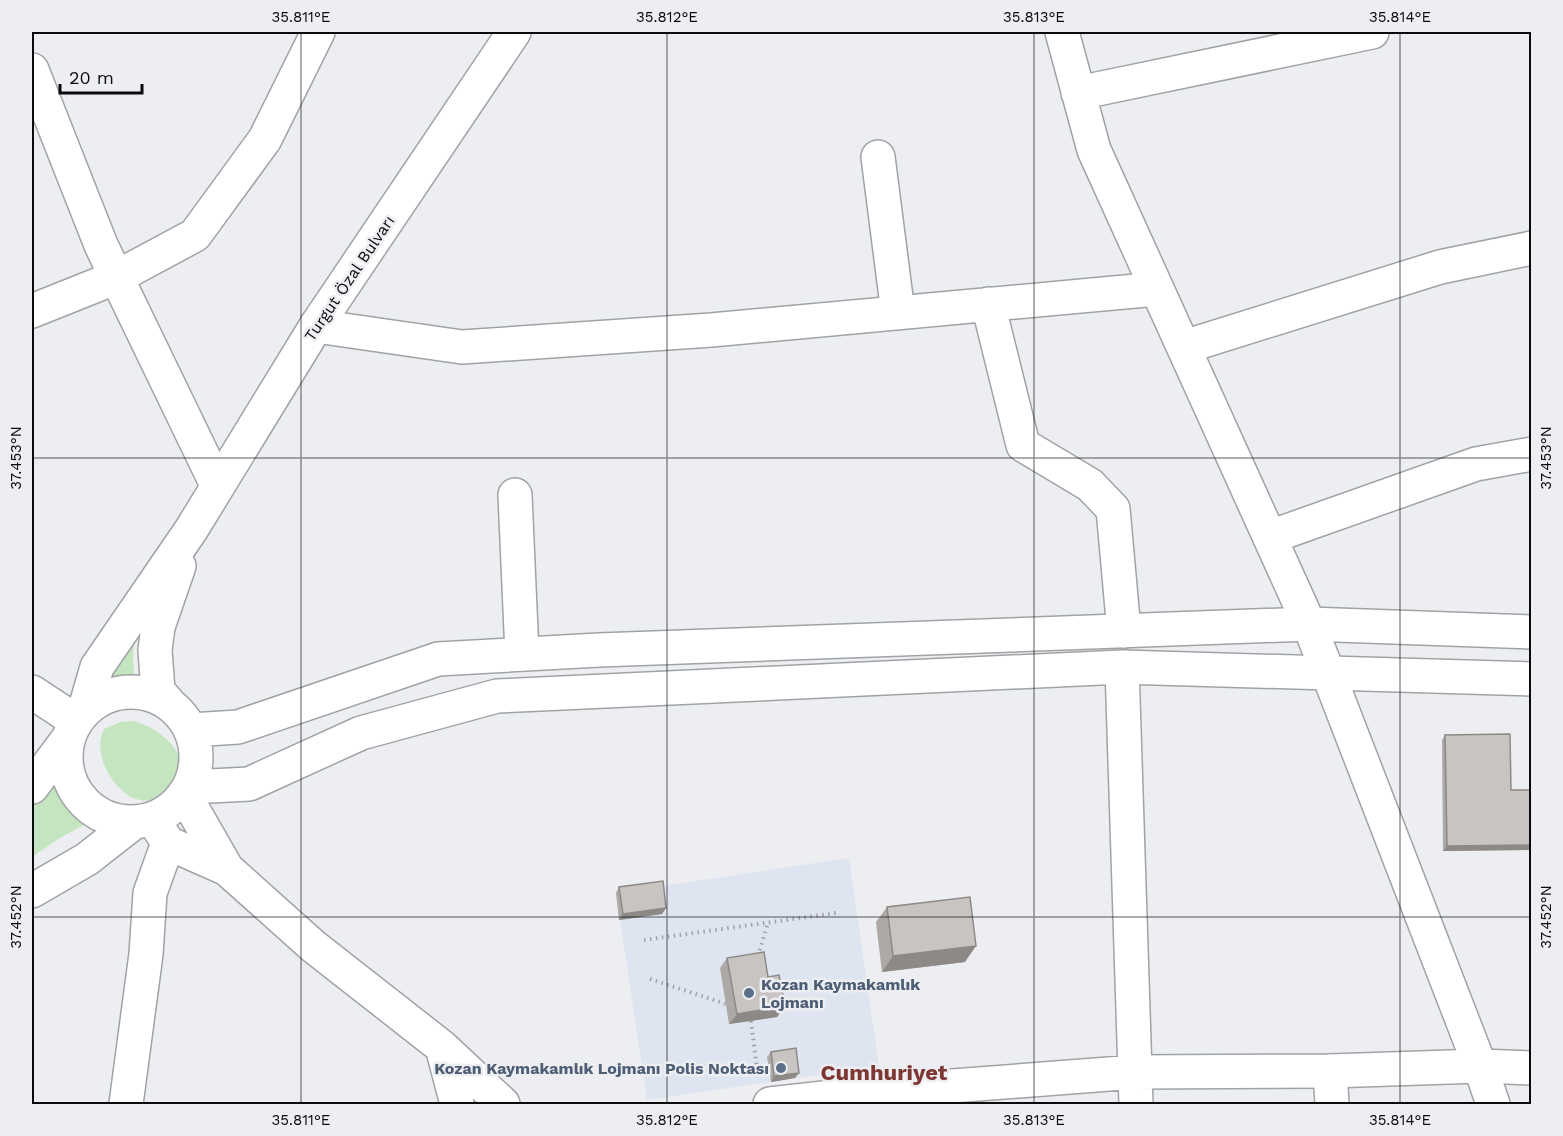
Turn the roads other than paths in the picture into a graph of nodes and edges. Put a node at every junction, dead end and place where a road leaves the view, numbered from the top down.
1 (318, 32) edge
2 (514, 32) edge
3 (1062, 32) edge
4 (1364, 32) edge
5 (32, 70) edge
6 (1078, 93) junction
7 (878, 157) dead end
8 (1532, 248) edge
9 (117, 277) junction
10 (1157, 289) junction
11 (988, 304) junction
12 (32, 311) edge
13 (898, 313) junction
14 (316, 326) junction
15 (1184, 347) junction
16 (1532, 454) edge
17 (218, 485) junction
18 (514, 495) dead end
19 (191, 530) junction
20 (1270, 537) junction
21 (1309, 624) junction
22 (1124, 631) junction
23 (1532, 632) edge
24 (522, 654) junction
25 (1122, 667) junction
26 (1328, 672) junction
27 (1532, 679) edge
28 (32, 692) edge
29 (168, 702) junction
30 (76, 724) junction
31 (191, 730) junction
32 (32, 787) edge
33 (187, 791) junction
34 (152, 828) junction
35 (227, 869) junction
36 (32, 891) edge
37 (442, 1047) junction
38 (1480, 1066) junction
39 (1532, 1068) edge
40 (1330, 1071) junction
41 (1135, 1072) junction
42 (765, 1094) edge
43 (126, 1104) edge
44 (458, 1104) edge
45 (503, 1104) edge
46 (1136, 1104) edge
47 (1332, 1104) edge
48 (1492, 1104) edge

1 - 9 main road
2 - 14 main road, Turgut Özal Bulvarı
3 - 6 main road
4 - 6 main road
5 - 9 main road
6 - 10 main road
7 - 13 main road
8 - 15 main road
9 - 12 main road
9 - 17 main road
10 - 11 main road
10 - 15 main road
11 - 13 main road
11 - 22 main road
13 - 14 main road
14 - 17 main road, Turgut Özal Bulvarı
15 - 20 main road
16 - 20 main road
17 - 19 main road, Turgut Özal Bulvarı
18 - 24 main road
19 - 29 main road, Turgut Özal Bulvarı
19 - 30 main road, Turgut Özal Bulvarı
20 - 21 main road
21 - 22 main road
21 - 23 main road
21 - 26 main road
22 - 24 main road
24 - 31 main road
25 - 26 main road
25 - 33 main road
25 - 41 main road
26 - 27 main road
26 - 38 main road
28 - 30 main road
29 - 30 main road, Turgut Özal Bulvarı
29 - 31 main road, Turgut Özal Bulvarı
30 - 32 main road, Turgut Özal Bulvarı
30 - 34 main road, Turgut Özal Bulvarı
31 - 33 main road, Turgut Özal Bulvarı
33 - 34 main road
33 - 35 main road
34 - 35 main road, Turgut Özal Bulvarı
34 - 36 main road
34 - 43 main road
35 - 37 main road
37 - 44 main road
37 - 45 main road
38 - 39 main road
38 - 40 main road
38 - 48 main road
40 - 41 main road
40 - 47 main road
41 - 42 main road
41 - 46 main road

